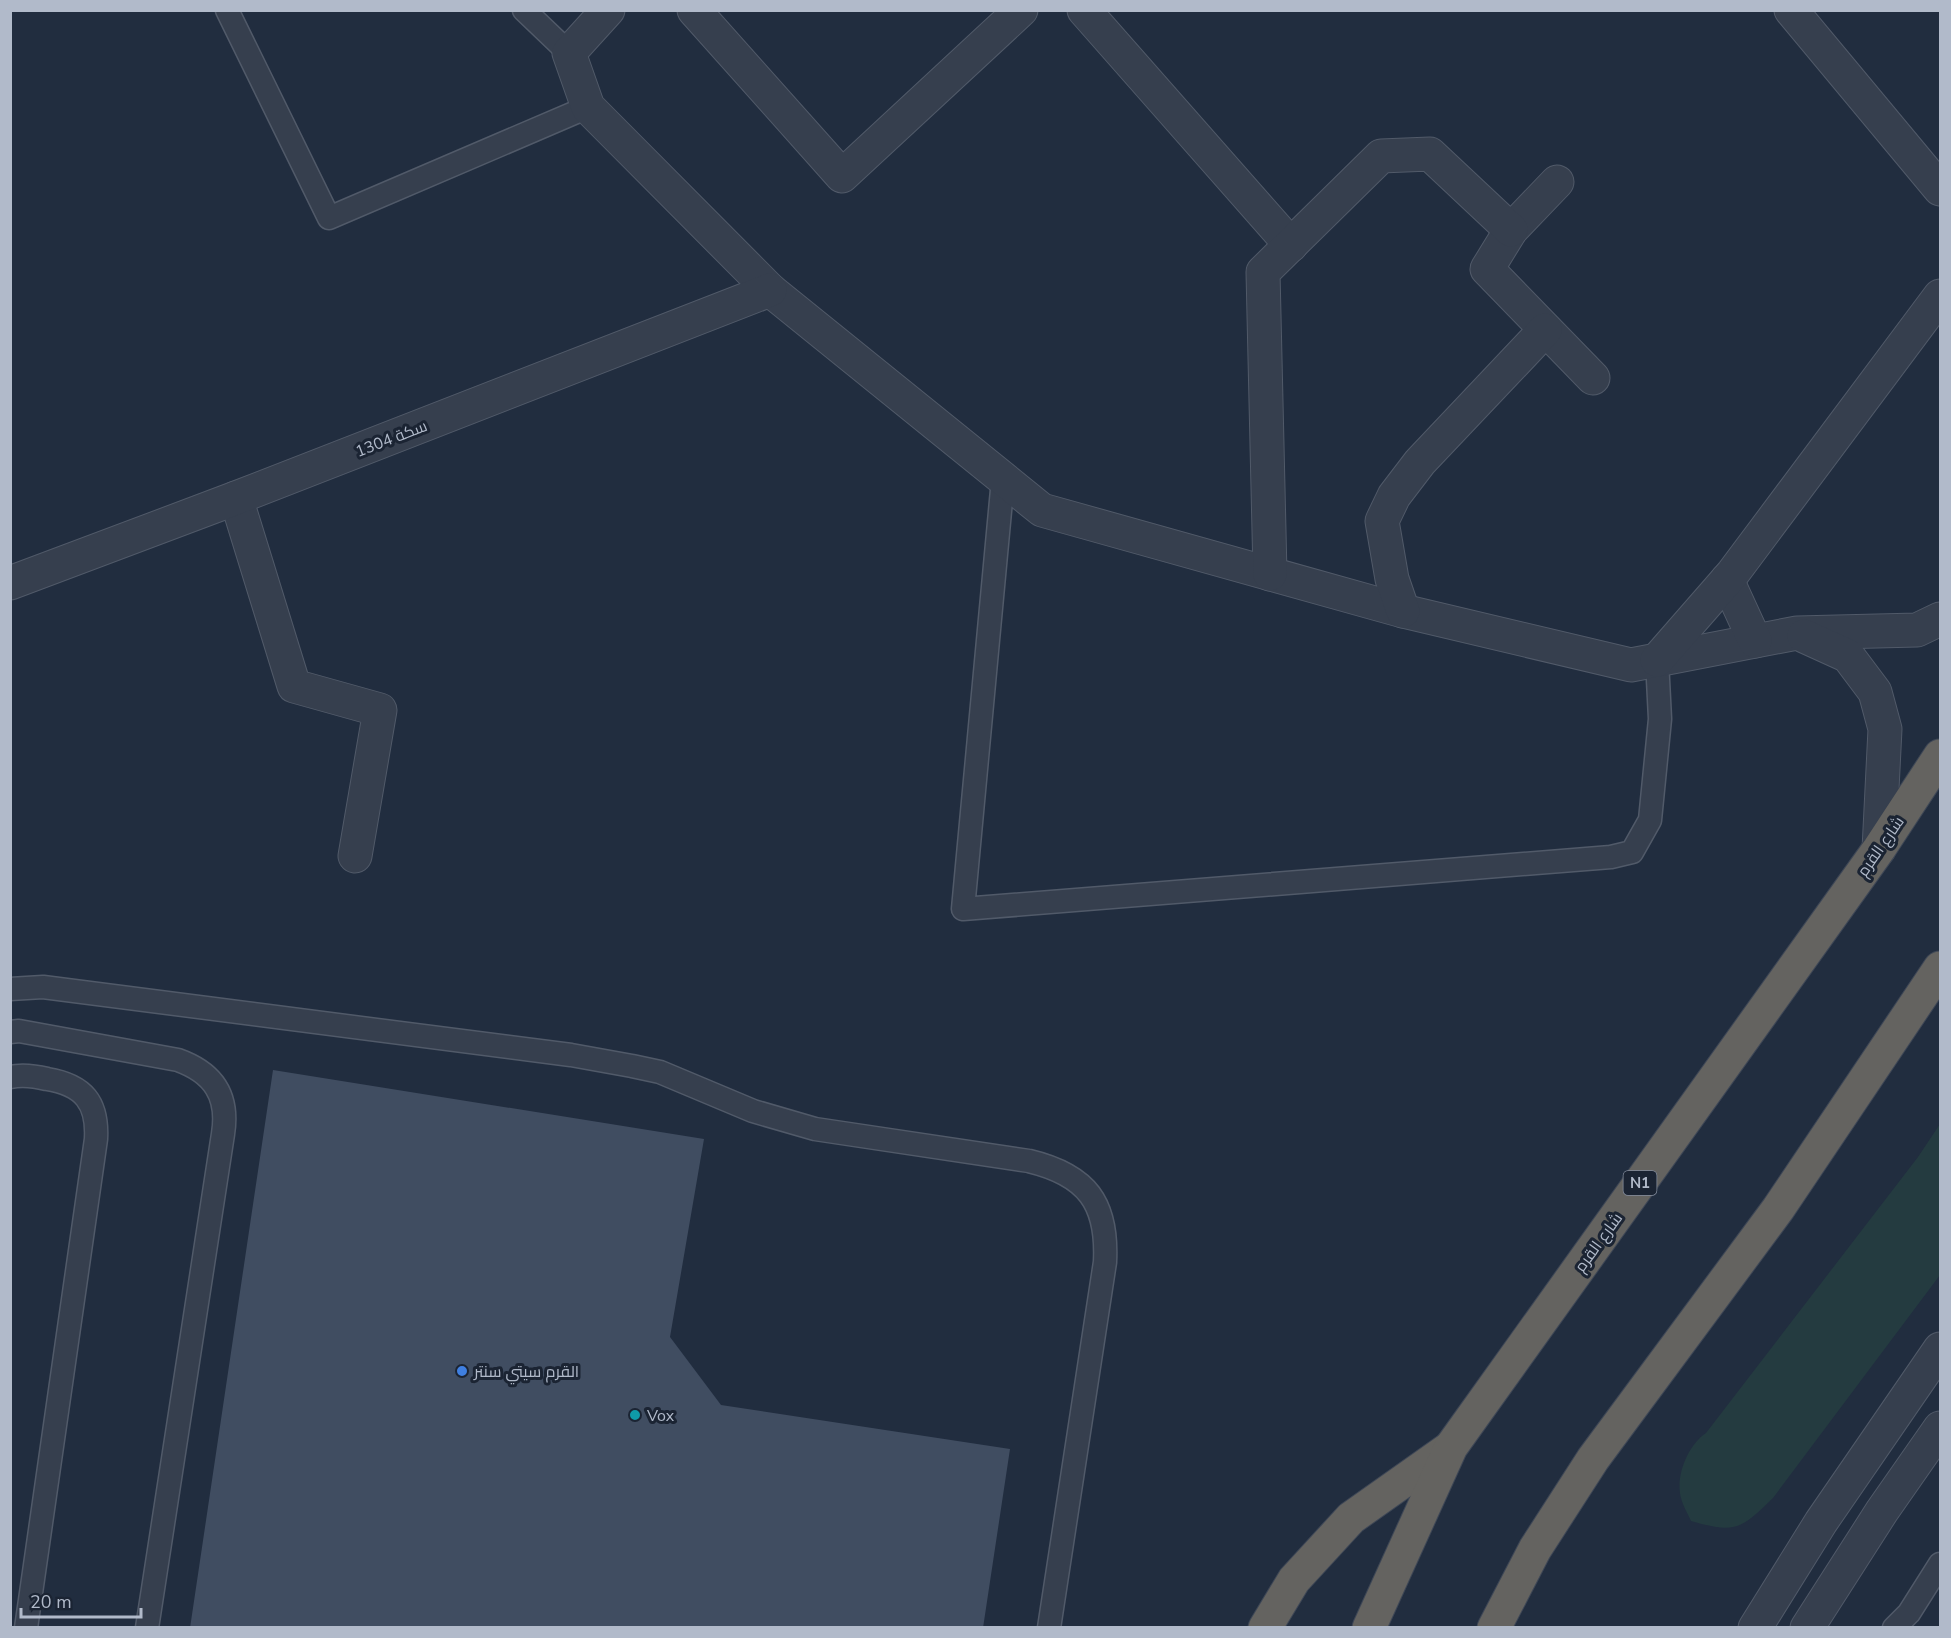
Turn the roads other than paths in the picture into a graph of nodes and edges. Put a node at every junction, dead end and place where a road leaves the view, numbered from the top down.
1 (227, 10) edge
2 (524, 10) edge
3 (608, 10) edge
4 (693, 10) edge
5 (1021, 10) edge
6 (1084, 10) edge
7 (1791, 10) edge
8 (569, 53) junction
9 (588, 107) junction
10 (1557, 182) dead end
11 (1941, 189) edge
12 (1511, 230) junction
13 (1291, 244) junction
14 (770, 290) junction
15 (1941, 296) edge
16 (1545, 330) junction
17 (1593, 378) dead end
18 (1004, 478) junction
19 (236, 498) junction
20 (1270, 574) junction
21 (1727, 580) junction
22 (10, 583) edge
23 (1403, 611) junction
24 (1941, 619) edge
25 (1797, 633) junction
26 (1755, 641) junction
27 (1657, 660) junction
28 (1941, 756) edge
29 (1879, 849) junction
30 (356, 856) dead end
31 (1941, 968) edge
32 (10, 989) edge
33 (10, 1032) edge
34 (10, 1077) edge
35 (1941, 1349) edge
36 (1941, 1428) edge
37 (1451, 1447) junction
38 (1941, 1564) edge
39 (26, 1628) edge
40 (147, 1628) edge
41 (1049, 1628) edge
42 (1265, 1628) edge
43 (1369, 1628) edge
44 (1494, 1628) edge
45 (1755, 1628) edge
46 (1807, 1628) edge
47 (1894, 1628) edge

1 - 9 lane
2 - 8 lane
3 - 8 street
4 - 5 street
6 - 13 street
7 - 11 street
8 - 9 street
9 - 14 street
10 - 12 street
12 - 13 street
12 - 16 street
13 - 20 street
14 - 18 street
14 - 19 street, سكة 1304
15 - 21 street
16 - 17 street
16 - 23 street
18 - 20 street
18 - 27 lane
19 - 22 street, سكة 1304
19 - 30 street
20 - 23 street
21 - 26 street
21 - 27 street
23 - 27 street
24 - 25 street
25 - 26 street
25 - 29 street
26 - 27 street
28 - 29 highway, شارع القرم / N1
29 - 37 highway, شارع القرم / N1
31 - 44 highway
32 - 41 lane
33 - 40 lane
34 - 39 lane
35 - 45 street
36 - 46 street
37 - 42 highway
37 - 43 highway, شارع القرم / N1
38 - 47 lane

